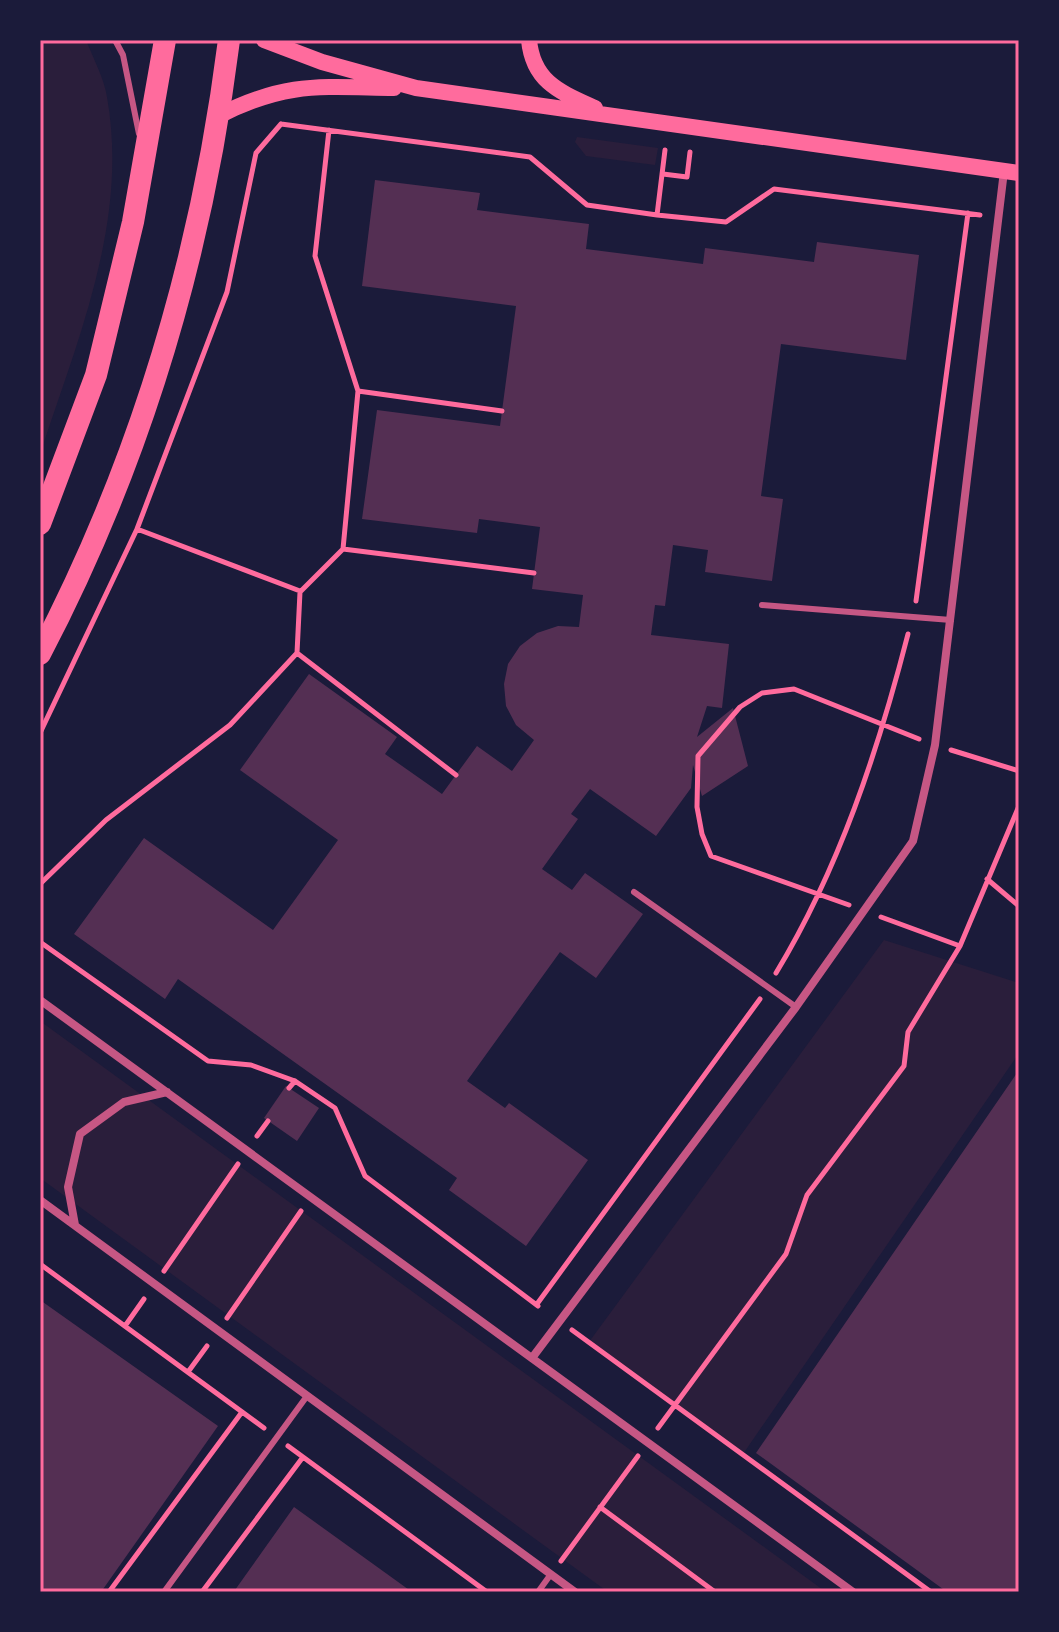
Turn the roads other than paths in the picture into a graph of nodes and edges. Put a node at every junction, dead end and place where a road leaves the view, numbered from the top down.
1 (115, 40) edge
2 (165, 40) edge
3 (229, 40) edge
4 (264, 40) edge
5 (529, 40) edge
6 (416, 88) junction
7 (611, 115) junction
8 (218, 116) junction
9 (145, 161) junction
10 (1012, 172) edge
11 (40, 524) edge
12 (762, 605) dead end
13 (951, 620) junction
14 (40, 654) edge
15 (634, 892) dead end
16 (40, 1000) edge
17 (796, 1007) junction
18 (167, 1092) junction
19 (40, 1200) edge
20 (75, 1226) junction
21 (532, 1358) junction
22 (307, 1396) junction
23 (551, 1574) junction
24 (164, 1592) edge
25 (538, 1592) edge
26 (575, 1592) edge
27 (853, 1592) edge

1 - 9 lane
2 - 9 highway
3 - 8 highway
4 - 6 main road
5 - 7 main road
6 - 7 main road
6 - 8 main road
7 - 10 main road
8 - 14 highway
9 - 11 highway
10 - 13 street
12 - 13 lane
13 - 17 street
15 - 17 lane
16 - 18 street
17 - 21 street
18 - 20 street
18 - 21 street
19 - 20 street
20 - 22 street
21 - 27 street
22 - 23 street
22 - 24 lane
23 - 25 lane
23 - 26 street

